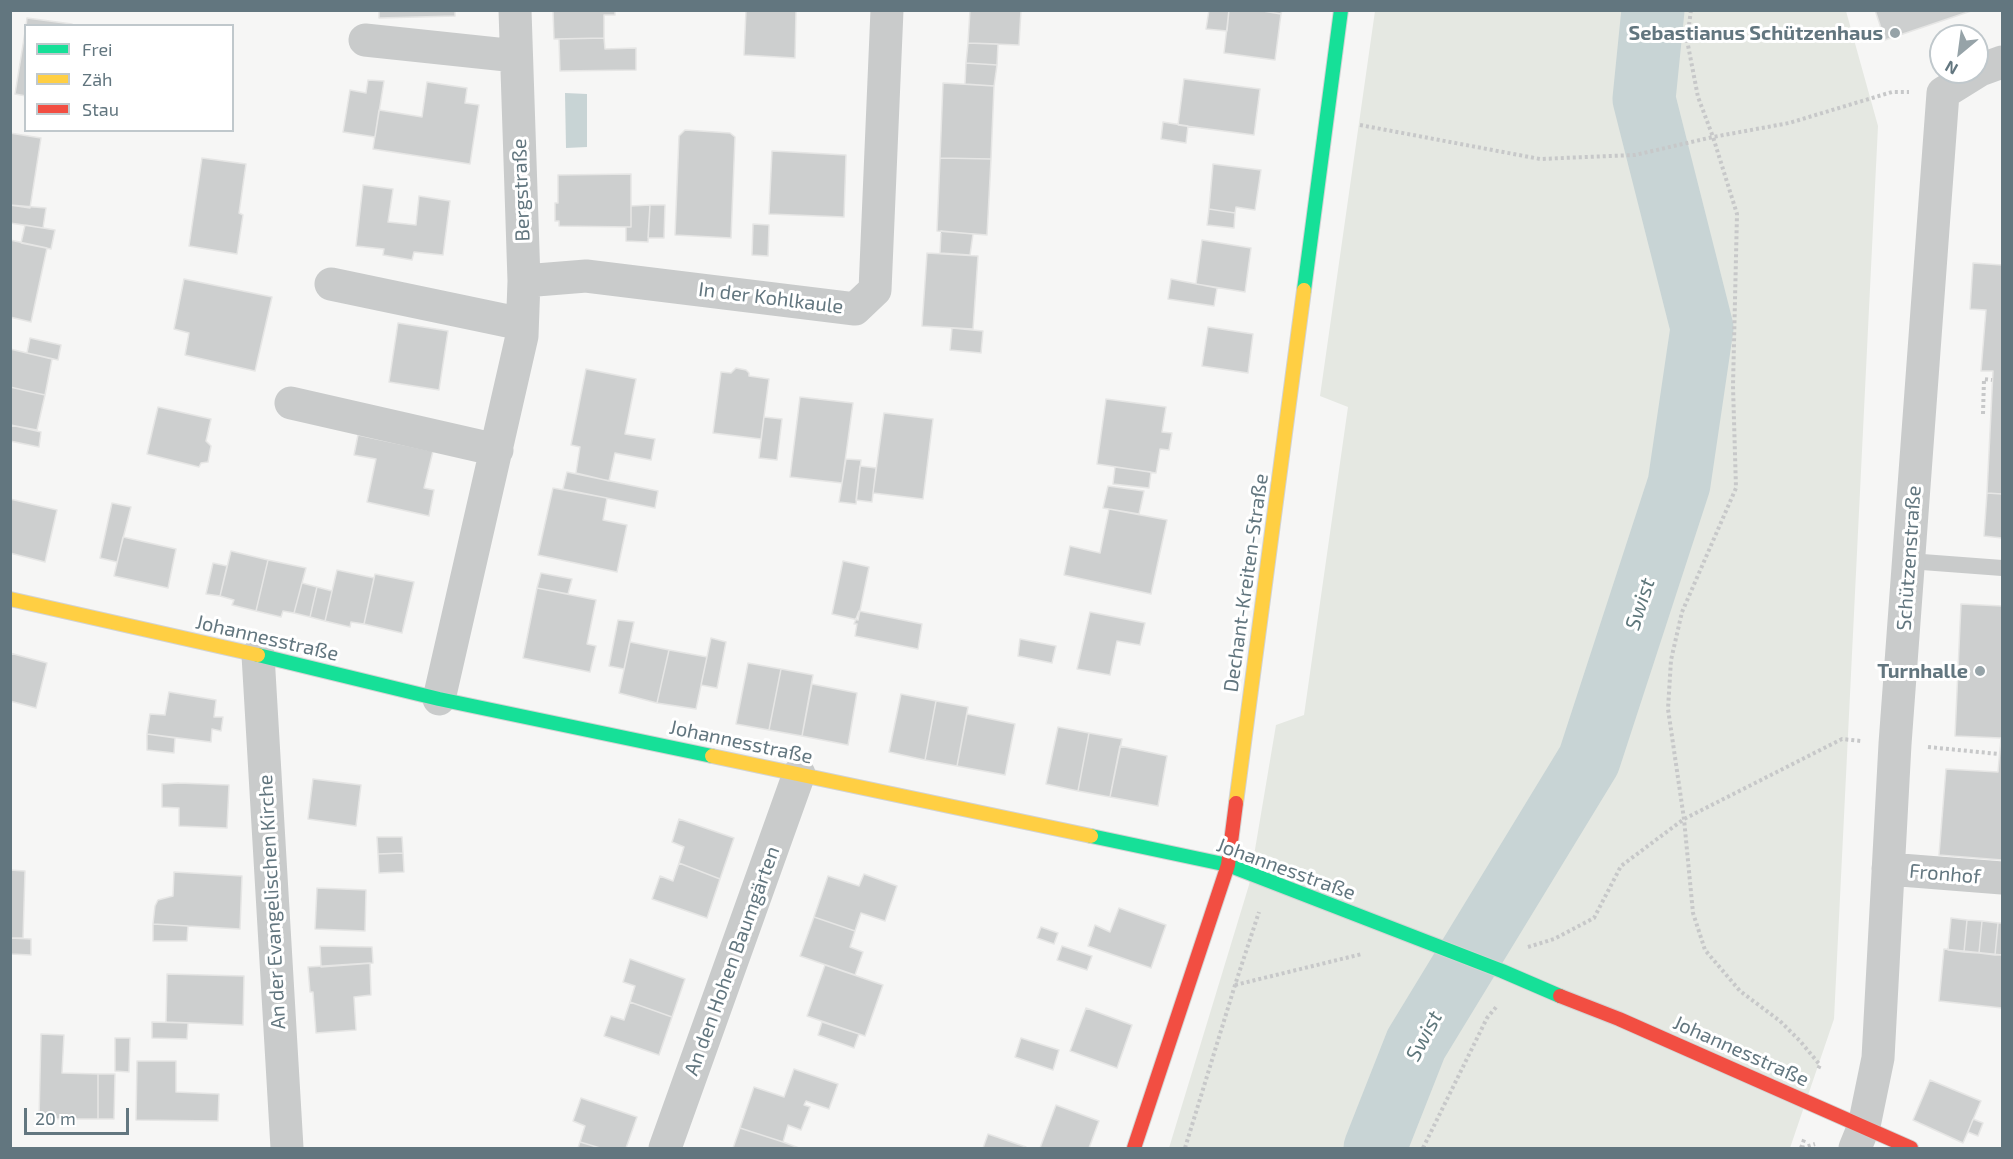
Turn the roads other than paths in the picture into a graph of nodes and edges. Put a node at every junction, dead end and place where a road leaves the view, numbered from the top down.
1 (515, 10) edge
2 (887, 10) edge
3 (1341, 10) edge
4 (365, 40) dead end
5 (516, 56) junction
6 (2002, 62) edge
7 (524, 280) junction
8 (331, 284) dead end
9 (522, 324) junction
10 (291, 403) dead end
11 (497, 450) junction
12 (1909, 561) junction
13 (2002, 568) edge
14 (10, 599) edge
15 (258, 655) junction
16 (439, 699) junction
17 (799, 774) junction
18 (1228, 865) junction
19 (1888, 869) junction
20 (2002, 878) edge
21 (1859, 1137) edge
22 (287, 1149) edge
23 (665, 1149) edge
24 (1134, 1149) edge
25 (1911, 1149) edge

1 - 5 street, Bergstraße
2 - 7 street, In der Kohlkaule
3 - 18 street, Dechant-Kreiten-Straße
4 - 5 street
5 - 7 street, Bergstraße
6 - 12 street, Schützenstraße
7 - 9 street, Bergstraße
8 - 9 street
9 - 11 street, Bergstraße
10 - 11 street
11 - 16 street, Bergstraße
12 - 13 lane
12 - 19 street, Schützenstraße
14 - 15 street, Johannesstraße
15 - 16 street, Johannesstraße
15 - 22 street, An der Evangelischen Kirche
16 - 17 street, Johannesstraße
17 - 18 street, Johannesstraße
17 - 23 street, An den Hohen Baumgärten
18 - 21 street, Johannesstraße
18 - 24 street, Dechant-Kreiten-Straße
19 - 20 street, Fronhof
19 - 21 street, Schützenstraße
21 - 25 street, Johannesstraße

